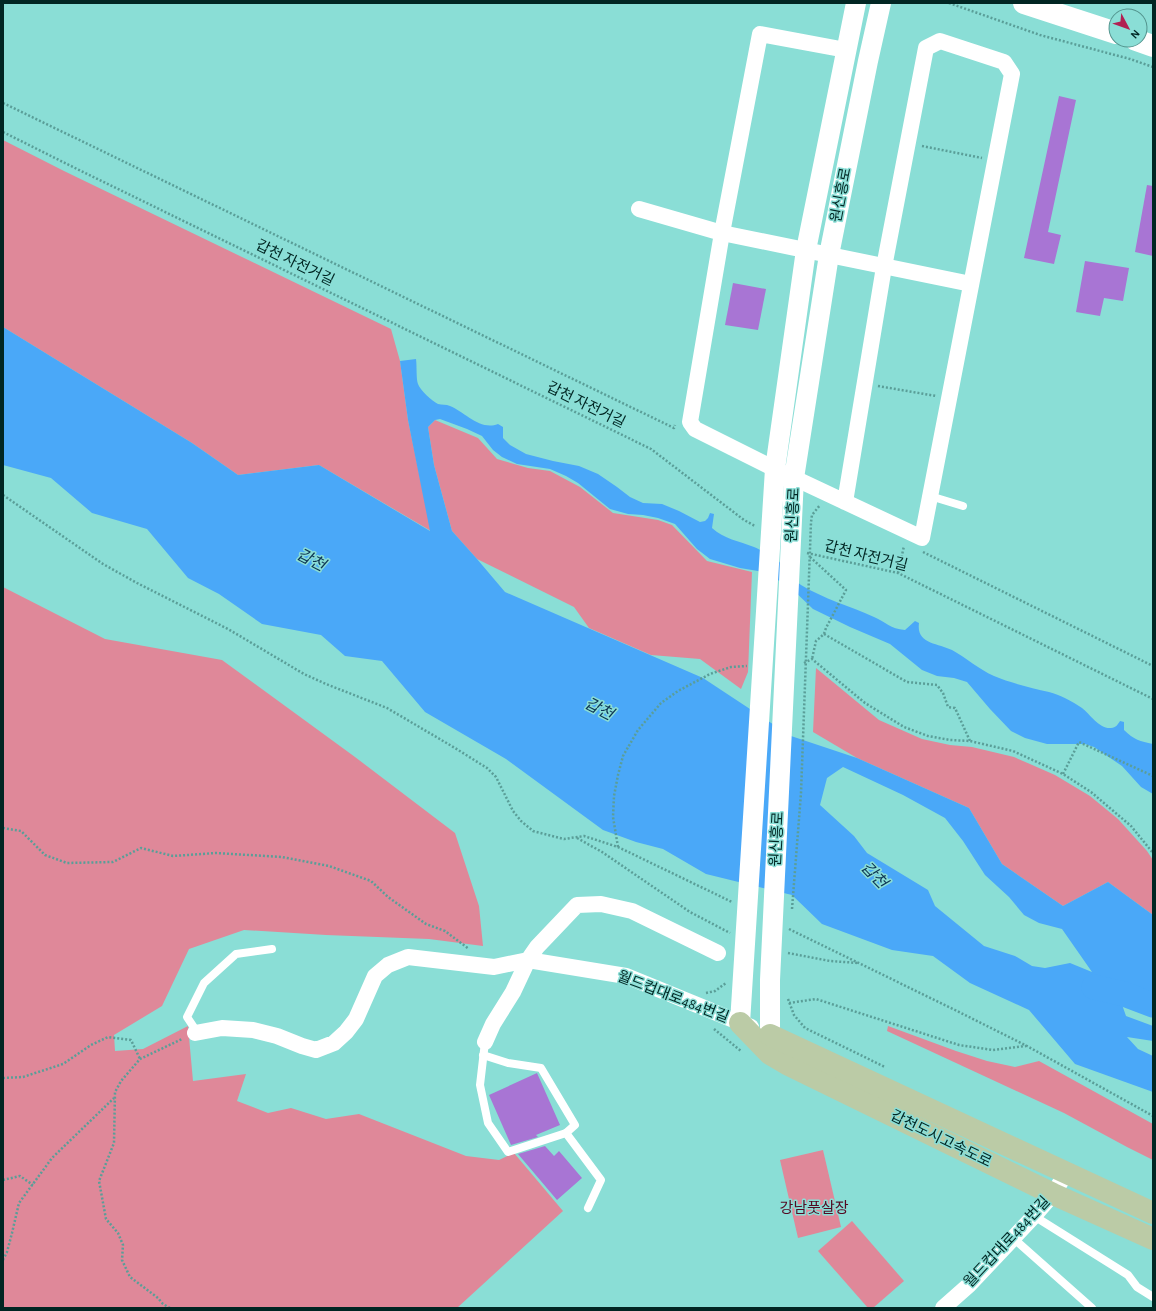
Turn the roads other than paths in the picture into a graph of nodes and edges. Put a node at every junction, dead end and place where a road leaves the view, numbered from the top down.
1 (856, 3) edge
2 (881, 3) edge
3 (1024, 3) edge
4 (1108, 30) edge
5 (846, 50) junction
6 (639, 209) dead end
7 (722, 233) junction
8 (806, 250) junction
9 (829, 255) junction
10 (884, 267) junction
11 (971, 284) junction
12 (775, 469) junction
13 (794, 478) junction
14 (930, 496) junction
15 (845, 502) junction
16 (963, 506) dead end
17 (272, 949) dead end
18 (718, 953) dead end
19 (528, 960) junction
20 (740, 1023) junction
21 (196, 1033) joint
22 (770, 1035) junction
23 (484, 1048) junction
24 (566, 1133) junction
25 (1066, 1172) junction
26 (1053, 1194) junction
27 (588, 1208) dead end
28 (1153, 1212) edge
29 (1034, 1216) junction
30 (1013, 1238) junction
31 (1153, 1239) edge
32 (1153, 1297) edge
33 (943, 1308) edge
34 (1092, 1308) edge

1 - 5 street, 원신흥로
2 - 9 street, 원신흥로
3 - 4 main road
5 - 7 street
5 - 8 street, 원신흥로
6 - 7 street
7 - 8 street
7 - 12 street
8 - 9 street
8 - 12 street, 원신흥로
9 - 10 street
9 - 13 street, 원신흥로
10 - 11 street
10 - 11 street
10 - 15 street
11 - 14 street
12 - 13 street
12 - 20 street, 원신흥로
13 - 15 street
13 - 22 street, 원신흥로
14 - 15 street
14 - 16 lane
17 - 21 lane
18 - 19 street
19 - 20 street, 월드컵대로484번길
19 - 21 street, 월드컵대로484번길
19 - 23 street
20 - 22 street, 월드컵대로484번길
20 - 26 main road, 갑천도시고속도로
22 - 25 main road, 갑천도시고속도로
23 - 24 lane
23 - 24 lane
24 - 27 lane
25 - 26 street, 월드컵대로484번길
25 - 28 main road, 갑천도시고속도로
26 - 29 street, 월드컵대로484번길
26 - 31 main road, 갑천도시고속도로
29 - 30 street, 월드컵대로484번길
29 - 32 lane
30 - 33 street, 월드컵대로484번길
30 - 34 lane

